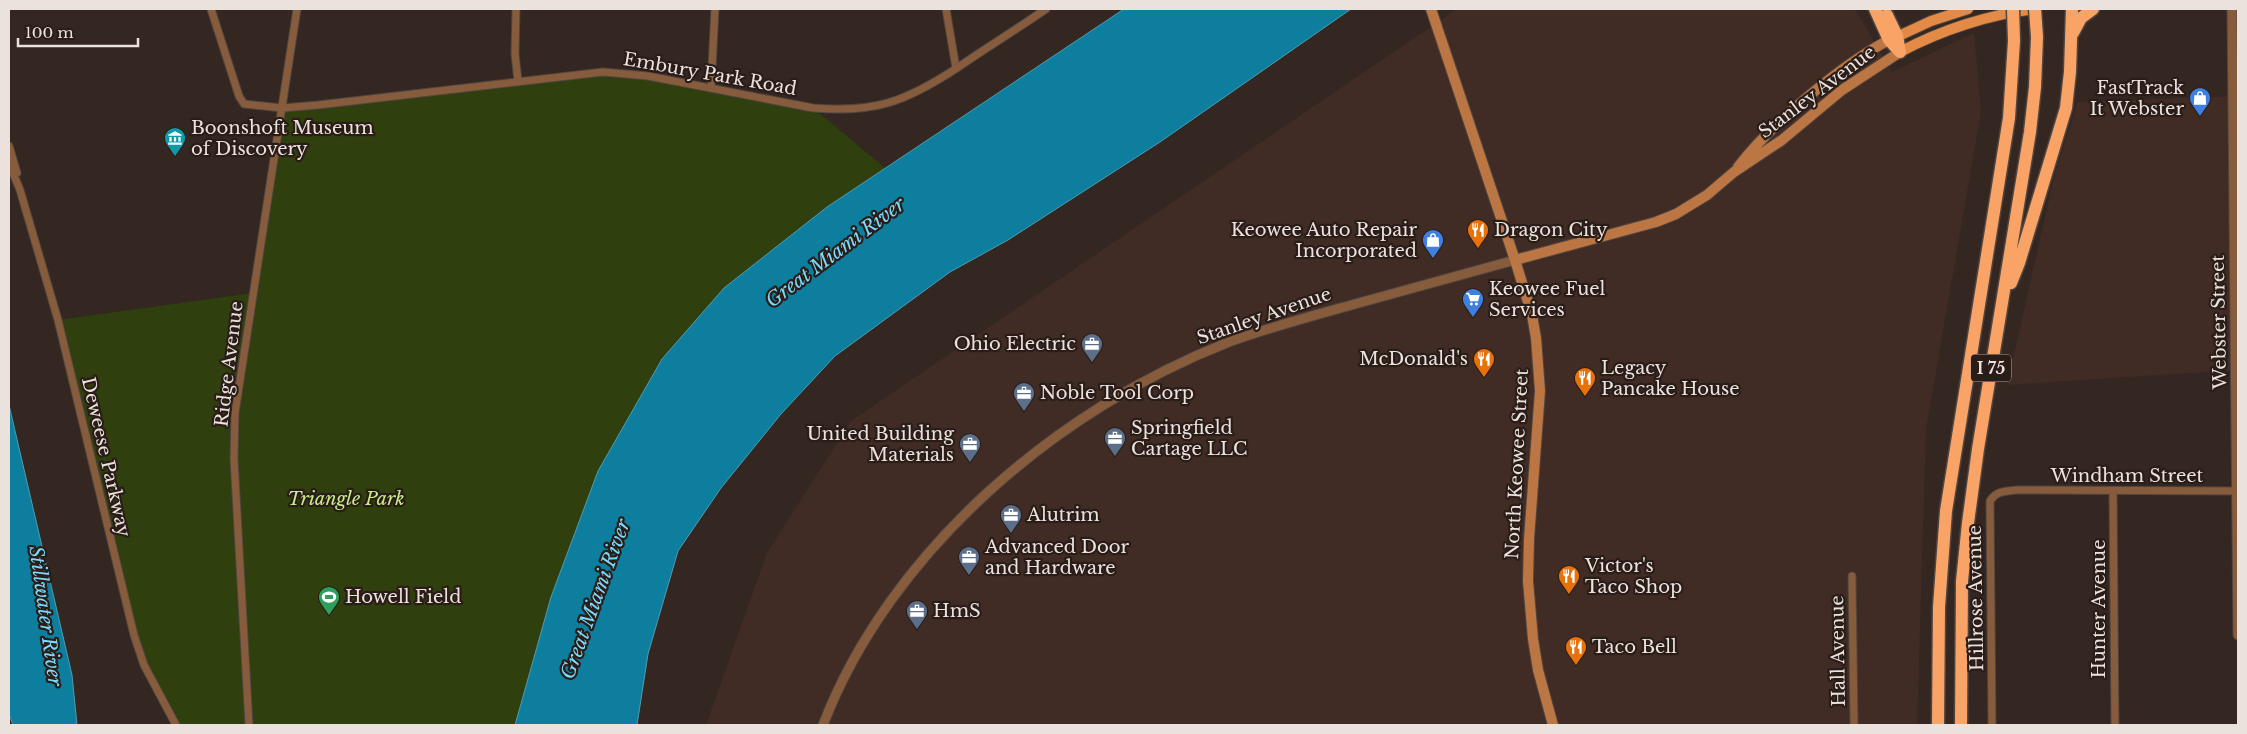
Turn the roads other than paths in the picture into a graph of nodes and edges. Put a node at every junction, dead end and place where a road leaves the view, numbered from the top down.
1 (210, 9) edge
2 (297, 9) edge
3 (516, 9) edge
4 (715, 9) edge
5 (946, 9) edge
6 (1046, 9) edge
7 (1431, 9) edge
8 (1875, 9) edge
9 (1883, 9) edge
10 (1968, 9) edge
11 (2013, 9) edge
12 (2036, 9) edge
13 (2072, 9) edge
14 (2093, 9) edge
15 (2232, 9) edge
16 (2072, 35) junction
17 (1893, 38) junction
18 (1900, 52) junction
19 (956, 68) junction
20 (518, 81) junction
21 (711, 87) junction
22 (282, 108) junction
23 (9, 146) edge
24 (9, 163) edge
25 (1734, 172) junction
26 (20, 190) junction
27 (1515, 260) junction
28 (2001, 307) junction
29 (2017, 490) joint
30 (2237, 491) junction
31 (2113, 492) junction
32 (1852, 576) dead end
33 (2238, 635) edge
34 (176, 725) edge
35 (249, 725) edge
36 (823, 725) edge
37 (1553, 725) edge
38 (1854, 725) edge
39 (1938, 725) edge
40 (1961, 725) edge
41 (1992, 725) edge
42 (2115, 725) edge

1 - 22 street, Embury Park Road
2 - 22 street, Ridge Avenue
3 - 20 street
4 - 21 street
5 - 19 street
6 - 19 street, Embury Park Road
7 - 27 main road, North Keowee Street
8 - 17 highway
9 - 17 highway
10 - 17 main road, Stanley Avenue
11 - 39 highway, I 75, bridge
12 - 18 main road, Stanley Avenue
12 - 28 highway, I 75, bridge
13 - 16 highway
14 - 16 highway
15 - 30 street, Webster Street
16 - 28 highway
17 - 18 highway
17 - 25 main road, Stanley Avenue
18 - 25 main road, Stanley Avenue
19 - 21 street, Embury Park Road
20 - 21 street, Embury Park Road
20 - 22 street, Embury Park Road
22 - 35 street, Ridge Avenue
23 - 26 street, Deweese Parkway
24 - 26 street, Deweese Parkway
25 - 27 main road, Stanley Avenue
26 - 34 street, Deweese Parkway
27 - 36 street, Stanley Avenue
27 - 37 main road, North Keowee Street
28 - 40 highway, I 75
29 - 31 street, Windham Street
29 - 41 street, Hillrose Avenue
30 - 31 street, Windham Street
30 - 33 street, Webster Street
31 - 42 street, Hunter Avenue
32 - 38 street, Hall Avenue

